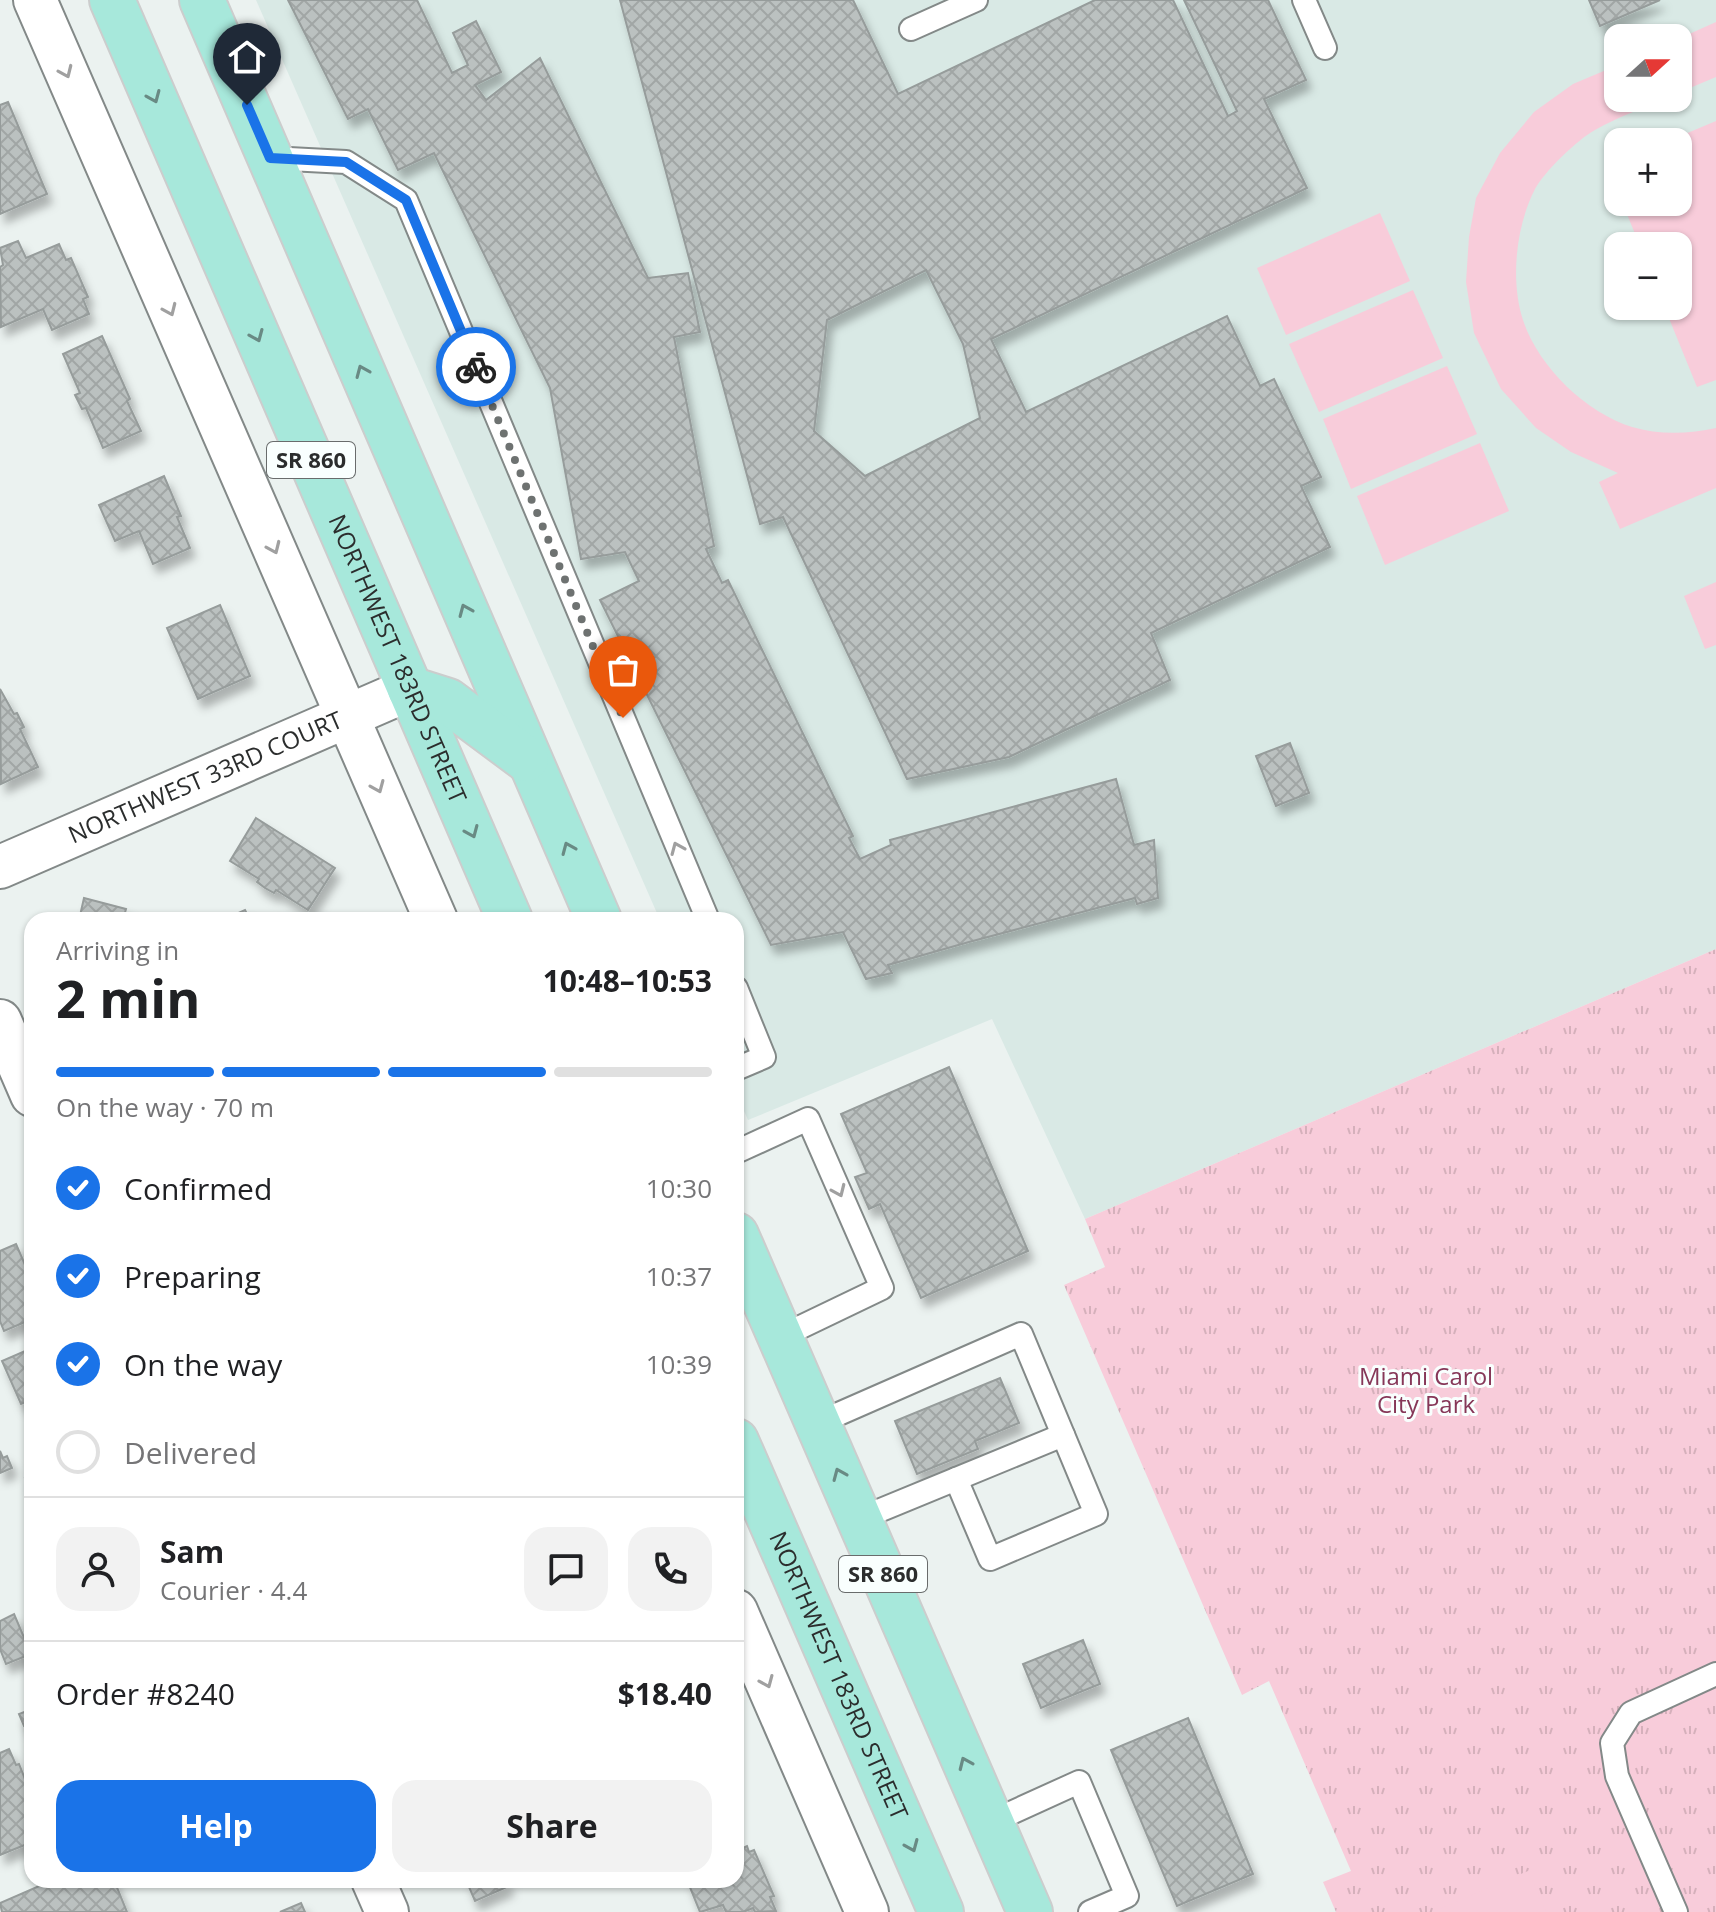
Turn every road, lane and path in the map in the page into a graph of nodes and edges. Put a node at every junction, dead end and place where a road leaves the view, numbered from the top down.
1 (35, 0) edge
2 (112, 0) edge
3 (202, 0) edge
4 (976, 0) edge
5 (1304, 0) edge
6 (911, 29) dead end
7 (1325, 48) dead end
8 (270, 158) junction
9 (410, 689) junction
10 (347, 716) junction
11 (531, 763) junction
12 (0, 867) edge
13 (433, 912) edge
14 (507, 912) edge
15 (596, 912) edge
16 (705, 912) edge
17 (744, 1008) edge
18 (0, 1021) edge
19 (744, 1066) edge
20 (24, 1076) edge
21 (744, 1148) edge
22 (744, 1254) edge
23 (780, 1337) junction
24 (818, 1423) junction
25 (1063, 1435) junction
26 (744, 1459) edge
27 (956, 1479) junction
28 (859, 1519) junction
29 (744, 1629) edge
30 (1716, 1674) edge
31 (991, 1822) junction
32 (376, 1888) edge
33 (387, 1912) edge
34 (867, 1912) edge
35 (941, 1912) edge
36 (1030, 1912) edge
37 (1090, 1912) edge
38 (1676, 1912) edge

1 -> 10 street
2 -> 9 main road, NORTHWEST 183RD STREET / SR 860
3 - 8 main road, SR 860
4 - 6 lane
5 - 7 lane
11 -> 8 main road, SR 860
16 -> 8 lane
9 - 10 street, NORTHWEST 33RD COURT
9 - 11 main road
9 -> 14 main road, NORTHWEST 183RD STREET / SR 860
10 - 12 street, NORTHWEST 33RD COURT
10 -> 13 street
15 -> 11 main road, SR 860
17 - 19 lane
18 - 20 street
21 -> 23 lane
22 - 23 main road, SR 860
23 - 24 main road, SR 860
24 - 25 lane
28 -> 24 main road, SR 860
25 - 27 lane
25 - 27 lane
26 -> 35 main road, NORTHWEST 183RD STREET / SR 860
27 - 28 lane
31 -> 28 main road, SR 860
29 -> 34 street
30 - 38 lane
31 - 36 main road, SR 860
31 - 37 lane
32 - 33 street

